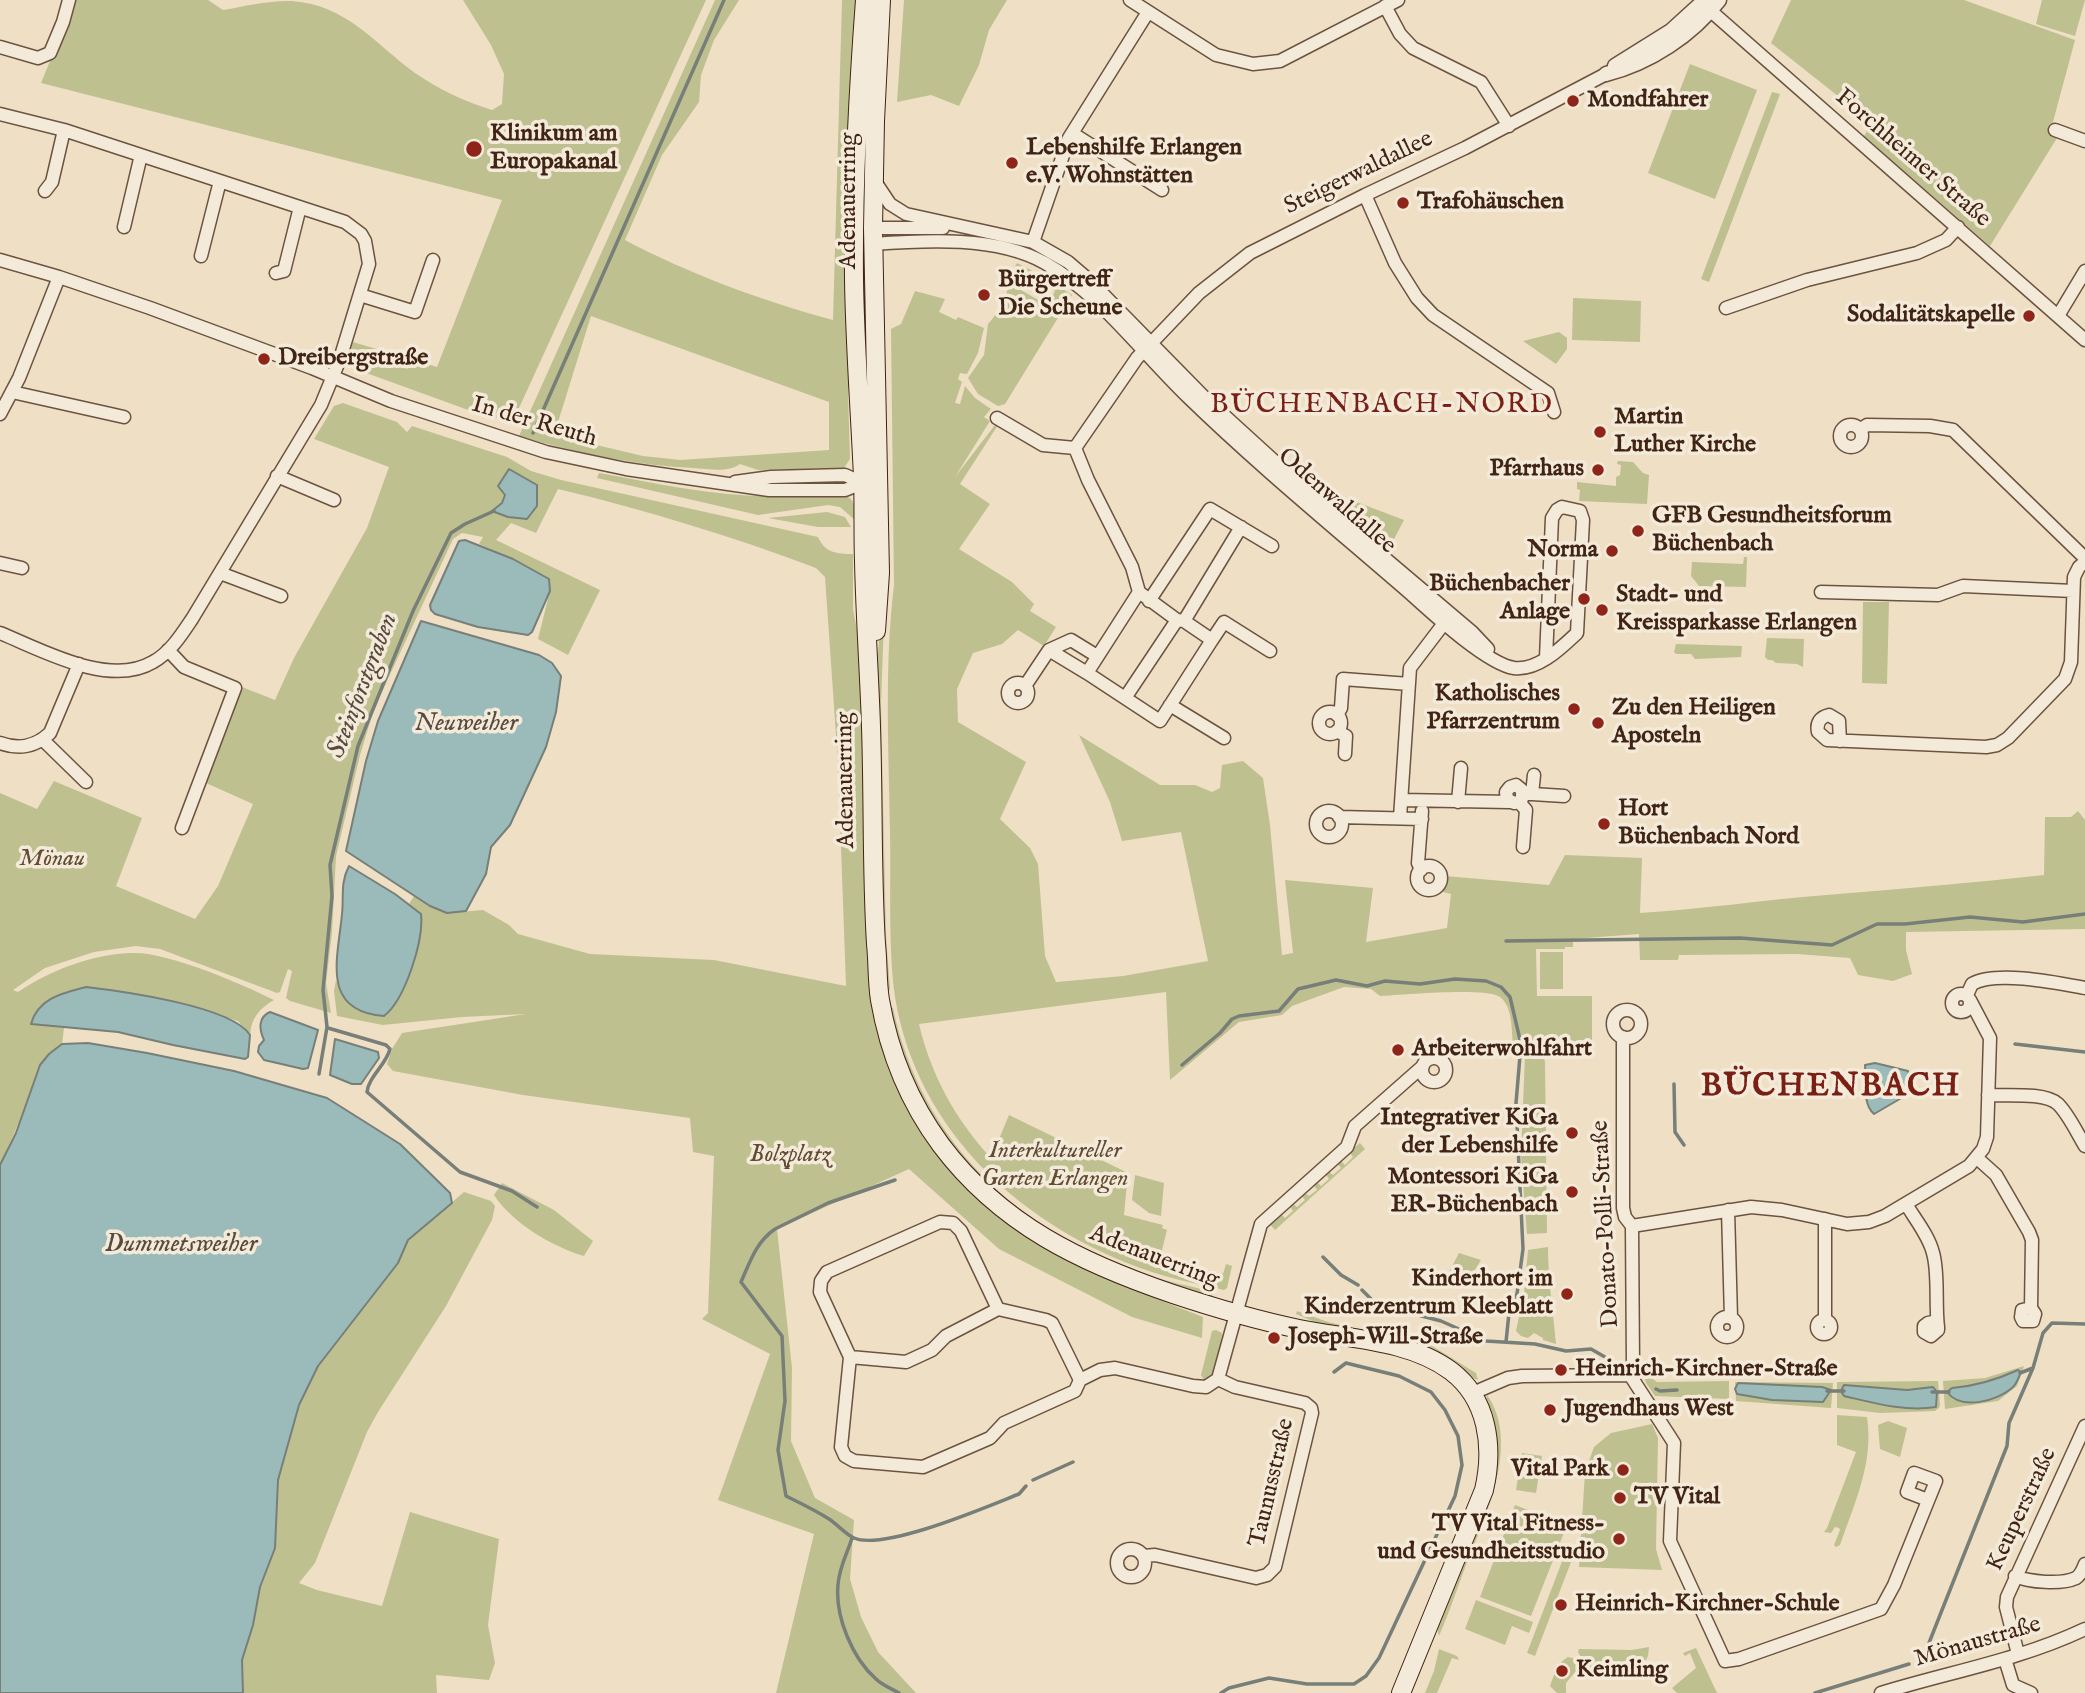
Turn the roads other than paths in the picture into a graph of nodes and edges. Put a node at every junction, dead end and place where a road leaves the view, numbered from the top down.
1 (69, 0) edge
2 (865, 0) edge
3 (881, 0) edge
4 (1130, 0) edge
5 (1392, 3) edge
6 (1710, 4) edge
7 (1148, 12) junction
8 (0, 47) edge
9 (1606, 74) joint
10 (0, 114) edge
11 (1509, 126) junction
12 (64, 130) junction
13 (2055, 130) dead end
14 (1072, 133) junction
15 (2085, 141) edge
16 (141, 155) junction
17 (874, 179) junction
18 (220, 181) junction
19 (1162, 190) dead end
20 (45, 191) dead end
21 (1365, 195) junction
22 (300, 207) junction
23 (124, 227) dead end
24 (1958, 227) junction
25 (971, 228) junction
26 (855, 236) junction
27 (873, 236) junction
28 (1033, 242) junction
29 (201, 256) dead end
30 (0, 260) edge
31 (432, 260) dead end
32 (2085, 271) edge
33 (276, 272) dead end
34 (59, 276) junction
35 (360, 295) junction
36 (1726, 308) dead end
37 (2058, 316) junction
38 (2085, 340) edge
39 (1146, 348) junction
40 (332, 378) junction
41 (12, 392) junction
42 (1554, 412) dead end
43 (0, 414) edge
44 (124, 417) dead end
45 (997, 418) dead end
46 (1861, 429) dead end
47 (1075, 448) junction
48 (277, 476) junction
49 (871, 483) junction
50 (334, 500) dead end
51 (1241, 527) junction
52 (1272, 546) dead end
53 (2085, 560) edge
54 (0, 564) edge
55 (22, 568) dead end
56 (220, 573) junction
57 (2073, 591) junction
58 (1821, 592) dead end
59 (281, 596) dead end
60 (1144, 596) junction
61 (1447, 619) junction
62 (1180, 620) junction
63 (0, 633) edge
64 (1212, 640) junction
65 (2078, 640) edge
66 (168, 650) junction
67 (1049, 650) junction
68 (1270, 651) dead end
69 (1097, 656) junction
70 (1546, 658) junction
71 (79, 664) junction
72 (1087, 673) junction
73 (1409, 684) junction
74 (1026, 686) dead end
75 (1125, 698) junction
76 (1170, 705) junction
77 (1337, 715) junction
78 (1337, 731) junction
79 (1224, 738) dead end
80 (43, 740) junction
81 (1840, 741) dead end
82 (0, 743) edge
83 (1345, 754) dead end
84 (1461, 768) dead end
85 (1534, 775) dead end
86 (86, 782) dead end
87 (1564, 796) dead end
88 (1521, 798) junction
89 (1402, 800) junction
90 (1423, 801) junction
91 (1458, 802) junction
92 (1339, 817) dead end
93 (1400, 818) junction
94 (1422, 819) junction
95 (182, 828) dead end
96 (1523, 846) dead end
97 (1421, 870) dead end
98 (2085, 989) edge
99 (1623, 1037) dead end
100 (1423, 1066) dead end
101 (1988, 1096) junction
102 (2085, 1146) edge
103 (1977, 1158) junction
104 (1906, 1204) junction
105 (1728, 1210) junction
106 (1825, 1219) junction
107 (1632, 1226) junction
108 (2031, 1308) dead end
109 (998, 1309) junction
110 (1235, 1314) junction
111 (1731, 1318) dead end
112 (1825, 1320) dead end
113 (1938, 1327) dead end
114 (850, 1357) junction
115 (1630, 1375) junction
116 (1218, 1379) junction
117 (1080, 1380) junction
118 (1473, 1393) junction
119 (2085, 1426) edge
120 (2071, 1458) junction
121 (2085, 1461) edge
122 (1928, 1500) dead end
123 (1143, 1556) dead end
124 (2085, 1564) edge
125 (2015, 1576) junction
126 (2085, 1629) edge
127 (2018, 1654) junction
128 (2005, 1659) junction
129 (1918, 1688) edge
130 (2025, 1692) edge
131 (1401, 1693) edge
132 (1881, 1693) edge

1 - 8 street
2 - 26 main road, Adenauerring
3 - 17 main road, Adenauerring
4 - 7 street
5 - 7 street
5 - 11 street
6 - 9 street, Steigerwaldallee
6 - 24 street, Forchheimer Straße
7 - 14 street
9 - 11 street, Steigerwaldallee
10 - 12 street
11 - 21 street, Steigerwaldallee
12 - 16 street
12 - 20 street
13 - 15 street
14 - 19 street
14 - 28 street
16 - 18 street
16 - 23 street
17 - 25 street, Odenwaldallee
17 - 27 main road, Adenauerring
18 - 22 street
18 - 29 street
21 - 39 street, Steigerwaldallee
21 - 42 street
22 - 33 street
22 - 35 street
24 - 36 street
24 - 37 street, Forchheimer Straße
25 - 27 street, Odenwaldallee
25 - 28 street, Odenwaldallee
26 - 27 main road
26 - 49 main road, Adenauerring
27 - 39 street, Odenwaldallee
27 - 49 main road, Adenauerring
28 - 39 street, Odenwaldallee
30 - 34 street, In der Reuth
31 - 35 street
32 - 37 street
34 - 40 street, In der Reuth
34 - 41 street
35 - 40 street
37 - 38 street, Forchheimer Straße
39 - 47 street, Steigerwaldallee
39 - 61 street, Odenwaldallee
40 - 48 street
40 - 49 street, In der Reuth
41 - 43 street
41 - 44 street
45 - 47 street
46 - 53 street
47 - 60 street
48 - 50 street
48 - 56 street
49 - 110 main road, Adenauerring
51 - 52 street
51 - 60 street
51 - 62 street
53 - 57 street
54 - 55 street
56 - 59 street
56 - 66 street
57 - 58 street
57 - 65 street
60 - 62 street
60 - 69 street
61 - 70 street, Odenwaldallee
61 - 73 street
62 - 64 street
62 - 75 street
63 - 71 street
64 - 68 street
64 - 76 street
65 - 81 street
66 - 71 street
66 - 95 street
67 - 69 street
67 - 72 street
67 - 74 street
69 - 72 street
70 - 70 street, Odenwaldallee
71 - 80 street
72 - 75 street
73 - 77 street
73 - 89 street
75 - 76 street
76 - 79 street
77 - 78 street
77 - 78 street
78 - 83 street
80 - 82 street
80 - 86 street
84 - 91 street
85 - 88 street
87 - 88 street
88 - 91 street
88 - 96 street
89 - 90 street
89 - 93 street
90 - 91 street
90 - 94 street
92 - 93 street
93 - 94 street
94 - 97 street
98 - 101 street
99 - 107 street, Donato-Polli-Straße
100 - 110 street
101 - 102 street
101 - 103 street
103 - 104 street
103 - 108 street
104 - 106 street
104 - 113 street
105 - 106 street
105 - 107 street
105 - 111 street
106 - 112 street
107 - 115 street, Donato-Polli-Straße
109 - 114 street
109 - 114 street
109 - 117 street
110 - 116 street
110 - 118 main road, Adenauerring
114 - 117 street
115 - 118 street
115 - 122 street
116 - 117 street
116 - 123 street, Taunusstraße
118 - 131 main road, Adenauerring
119 - 120 street, Keuperstraße
120 - 121 street
120 - 125 street, Keuperstraße
124 - 125 street
125 - 127 street, Keuperstraße
126 - 127 street, Mönaustraße
127 - 128 street, Mönaustraße
128 - 129 street, Mönaustraße
128 - 130 street
129 - 132 street, Mönaustraße

